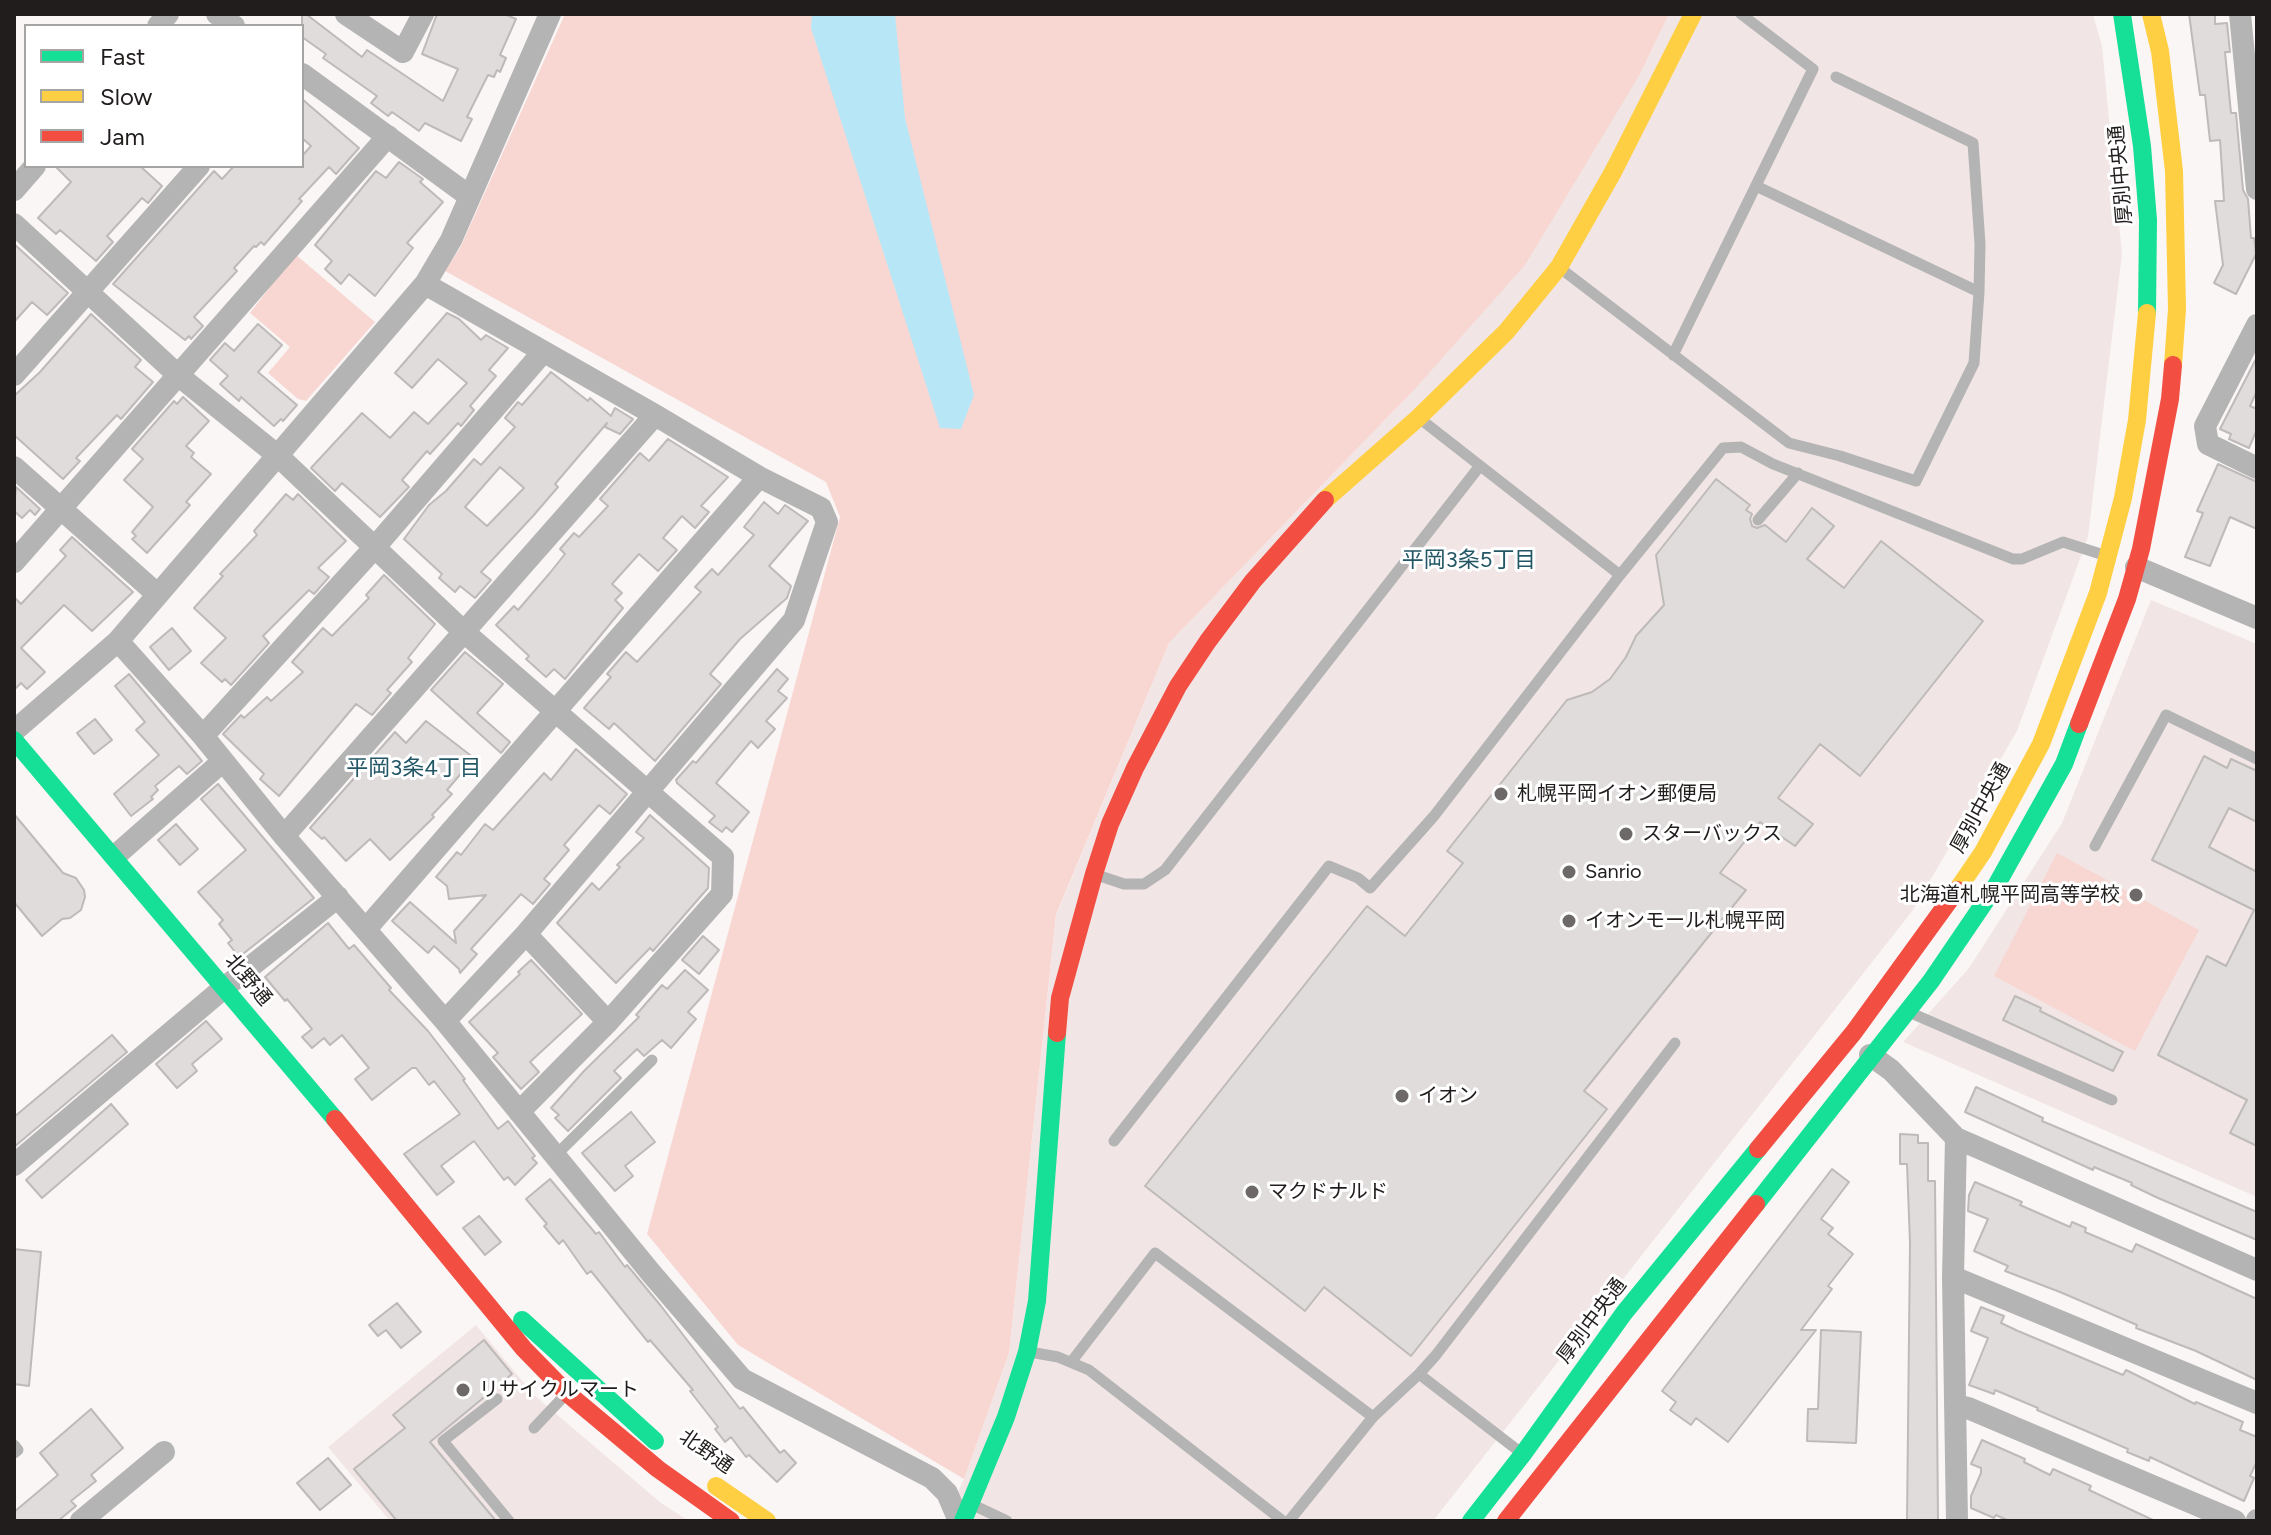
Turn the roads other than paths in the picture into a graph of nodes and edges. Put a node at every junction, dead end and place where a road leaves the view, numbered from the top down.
1 (346, 14) edge
2 (423, 14) edge
3 (550, 14) edge
4 (1693, 14) edge
5 (1741, 14) edge
6 (2122, 14) edge
7 (2151, 14) edge
8 (2240, 14) edge
9 (2249, 47) edge
10 (304, 75) edge
11 (1836, 77) dead end
12 (388, 136) junction
13 (33, 168) edge
14 (197, 168) edge
15 (1756, 186) junction
16 (2257, 189) edge
17 (14, 190) edge
18 (469, 196) junction
19 (14, 224) edge
20 (1559, 267) junction
21 (425, 284) junction
22 (87, 291) junction
23 (1979, 292) junction
24 (2254, 337) edge
25 (543, 352) junction
26 (1673, 355) junction
27 (14, 375) edge
28 (179, 376) junction
29 (655, 415) junction
30 (1418, 418) junction
31 (277, 455) junction
32 (14, 467) edge
33 (1479, 467) junction
34 (2257, 468) edge
35 (1798, 473) junction
36 (759, 477) junction
37 (62, 509) junction
38 (1758, 520) dead end
39 (375, 547) junction
40 (2108, 556) junction
41 (14, 562) edge
42 (2136, 567) junction
43 (1620, 575) junction
44 (157, 594) junction
45 (2257, 618) edge
46 (463, 631) junction
47 (118, 641) junction
48 (555, 712) junction
49 (14, 731) edge
50 (203, 736) junction
51 (14, 740) edge
52 (2257, 759) edge
53 (223, 761) junction
54 (648, 791) junction
55 (284, 836) junction
56 (2095, 846) dead end
57 (115, 856) junction
58 (1094, 874) junction
59 (338, 897) junction
60 (366, 929) junction
61 (526, 934) junction
62 (225, 987) junction
63 (1906, 1011) junction
64 (445, 1021) junction
65 (608, 1022) junction
66 (1675, 1043) dead end
67 (1870, 1055) junction
68 (652, 1060) dead end
69 (2112, 1100) dead end
70 (519, 1112) junction
71 (1956, 1138) junction
72 (1114, 1141) dead end
73 (555, 1156) junction
74 (14, 1165) edge
75 (446, 1251) junction
76 (2257, 1270) edge
77 (1953, 1277) junction
78 (1027, 1352) junction
79 (1072, 1361) junction
80 (1419, 1374) junction
81 (567, 1393) junction
82 (497, 1399) dead end
83 (2257, 1403) edge
84 (1955, 1405) junction
85 (1373, 1417) junction
86 (534, 1428) dead end
87 (14, 1445) edge
88 (665, 1451) dead end
89 (164, 1452) dead end
90 (14, 1453) edge
91 (1523, 1454) junction
92 (1547, 1470) junction
93 (704, 1477) dead end
94 (964, 1515) edge
95 (81, 1521) edge
96 (509, 1521) edge
97 (731, 1521) edge
98 (767, 1521) edge
99 (1007, 1521) edge
100 (1283, 1521) edge
101 (1289, 1521) edge
102 (1471, 1521) edge
103 (1506, 1521) edge
104 (1957, 1521) edge
105 (2235, 1521) edge

1 - 2 street
3 - 18 street
4 - 20 main road
5 - 15 lane
6 - 40 main road, 厚別中央通
7 - 42 main road
8 - 9 street
9 - 16 street
10 - 12 street
11 - 23 lane
12 - 18 street
12 - 28 street
13 - 17 street
14 - 22 street
15 - 23 lane
15 - 26 lane
18 - 21 street
19 - 22 street
20 - 26 lane
20 - 30 main road
21 - 25 street
21 - 31 street
22 - 27 street
22 - 28 street
23 - 26 lane
24 - 34 street
25 - 29 street
25 - 39 street
28 - 31 street
28 - 37 street
29 - 36 street
29 - 46 street
30 - 33 lane
30 - 58 main road
31 - 39 street
31 - 44 street
32 - 37 street
33 - 43 lane
33 - 58 lane
35 - 38 lane
35 - 40 lane
35 - 43 lane
36 - 48 street
36 - 54 street
37 - 41 street
37 - 44 street
39 - 46 street
39 - 50 street
40 - 42 lane
40 - 91 main road, 厚別中央通
42 - 45 street
42 - 63 main road
43 - 72 lane
44 - 47 street
46 - 48 street
46 - 55 street
47 - 49 street
47 - 50 street
48 - 54 street
48 - 60 street
50 - 53 street
51 - 57 main road, 北野通
52 - 56 lane
53 - 55 street
53 - 57 street
54 - 61 street
54 - 65 street
55 - 59 street
57 - 62 main road, 北野通
58 - 78 main road
59 - 60 street
59 - 62 street
60 - 64 street
61 - 64 street
61 - 65 street
62 - 74 street
62 - 75 main road, 北野通
63 - 67 main road
63 - 69 lane
64 - 70 street
65 - 70 street
66 - 80 lane
67 - 71 street
67 - 92 main road
68 - 73 lane
70 - 73 street
71 - 76 street
71 - 77 street
73 - 94 street
75 - 81 main road, 北野通
75 - 88 main road, 北野通
77 - 83 street
77 - 84 street
78 - 79 lane
78 - 94 main road
79 - 85 lane
79 - 100 lane
80 - 85 lane
80 - 91 lane
81 - 86 lane
81 - 97 main road, 北野通
82 - 96 lane
84 - 104 street
84 - 105 street
85 - 101 lane
87 - 90 lane
89 - 95 street
91 - 92 lane
91 - 102 main road, 厚別中央通
92 - 103 main road
93 - 98 main road, 北野通
94 - 99 lane

